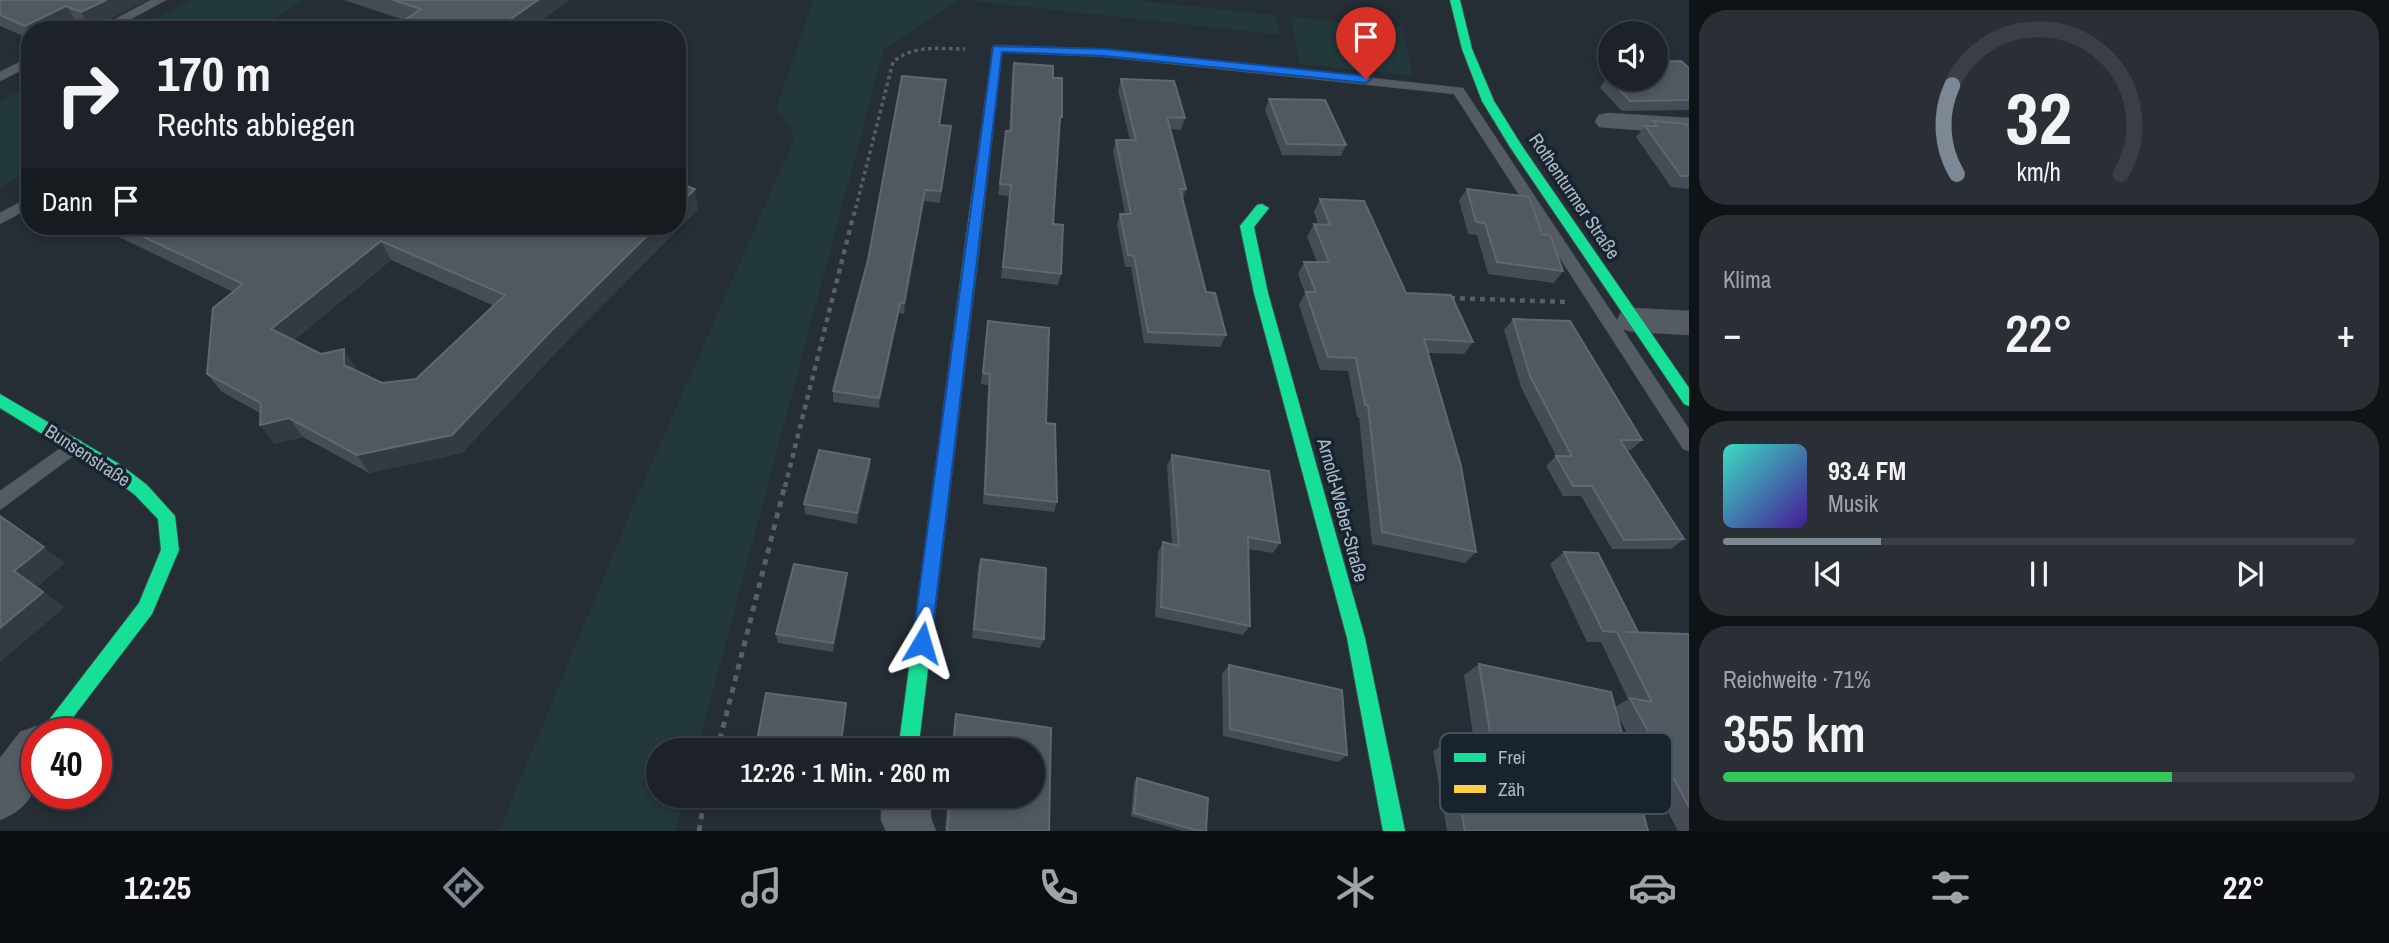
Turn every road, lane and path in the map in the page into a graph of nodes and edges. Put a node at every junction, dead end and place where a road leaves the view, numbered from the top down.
1 (160, 0) edge
2 (1455, 0) edge
3 (118, 21) edge
4 (997, 49) junction
5 (21, 66) edge
6 (0, 77) edge
7 (1609, 121) dead end
8 (1689, 127) edge
9 (21, 206) edge
10 (1262, 208) dead end
11 (0, 219) edge
12 (1437, 298) edge
13 (1599, 303) junction
14 (1634, 320) junction
15 (1689, 323) edge
16 (0, 400) edge
17 (1689, 400) edge
18 (1689, 444) edge
19 (75, 445) junction
20 (0, 502) edge
21 (61, 718) edge
22 (720, 738) edge
23 (910, 738) edge
24 (21, 769) edge
25 (0, 796) edge
26 (703, 808) edge
27 (906, 808) edge
28 (699, 831) edge
29 (911, 831) edge
30 (1394, 831) edge

1 - 3 lane
2 - 14 street, Rothenturmer Straße
4 - 13 lane
4 - 22 path
4 - 23 street
5 - 6 lane
7 - 8 street
9 - 11 lane
10 - 30 street, Arnold-Weber-Straße
12 - 13 path
13 - 18 lane
14 - 15 street
14 - 17 street, Rothenturmer Straße
16 - 19 street, Bunsenstraße
19 - 20 lane
19 - 21 street, Bunsenstraße
24 - 25 street
26 - 28 path
27 - 29 street

